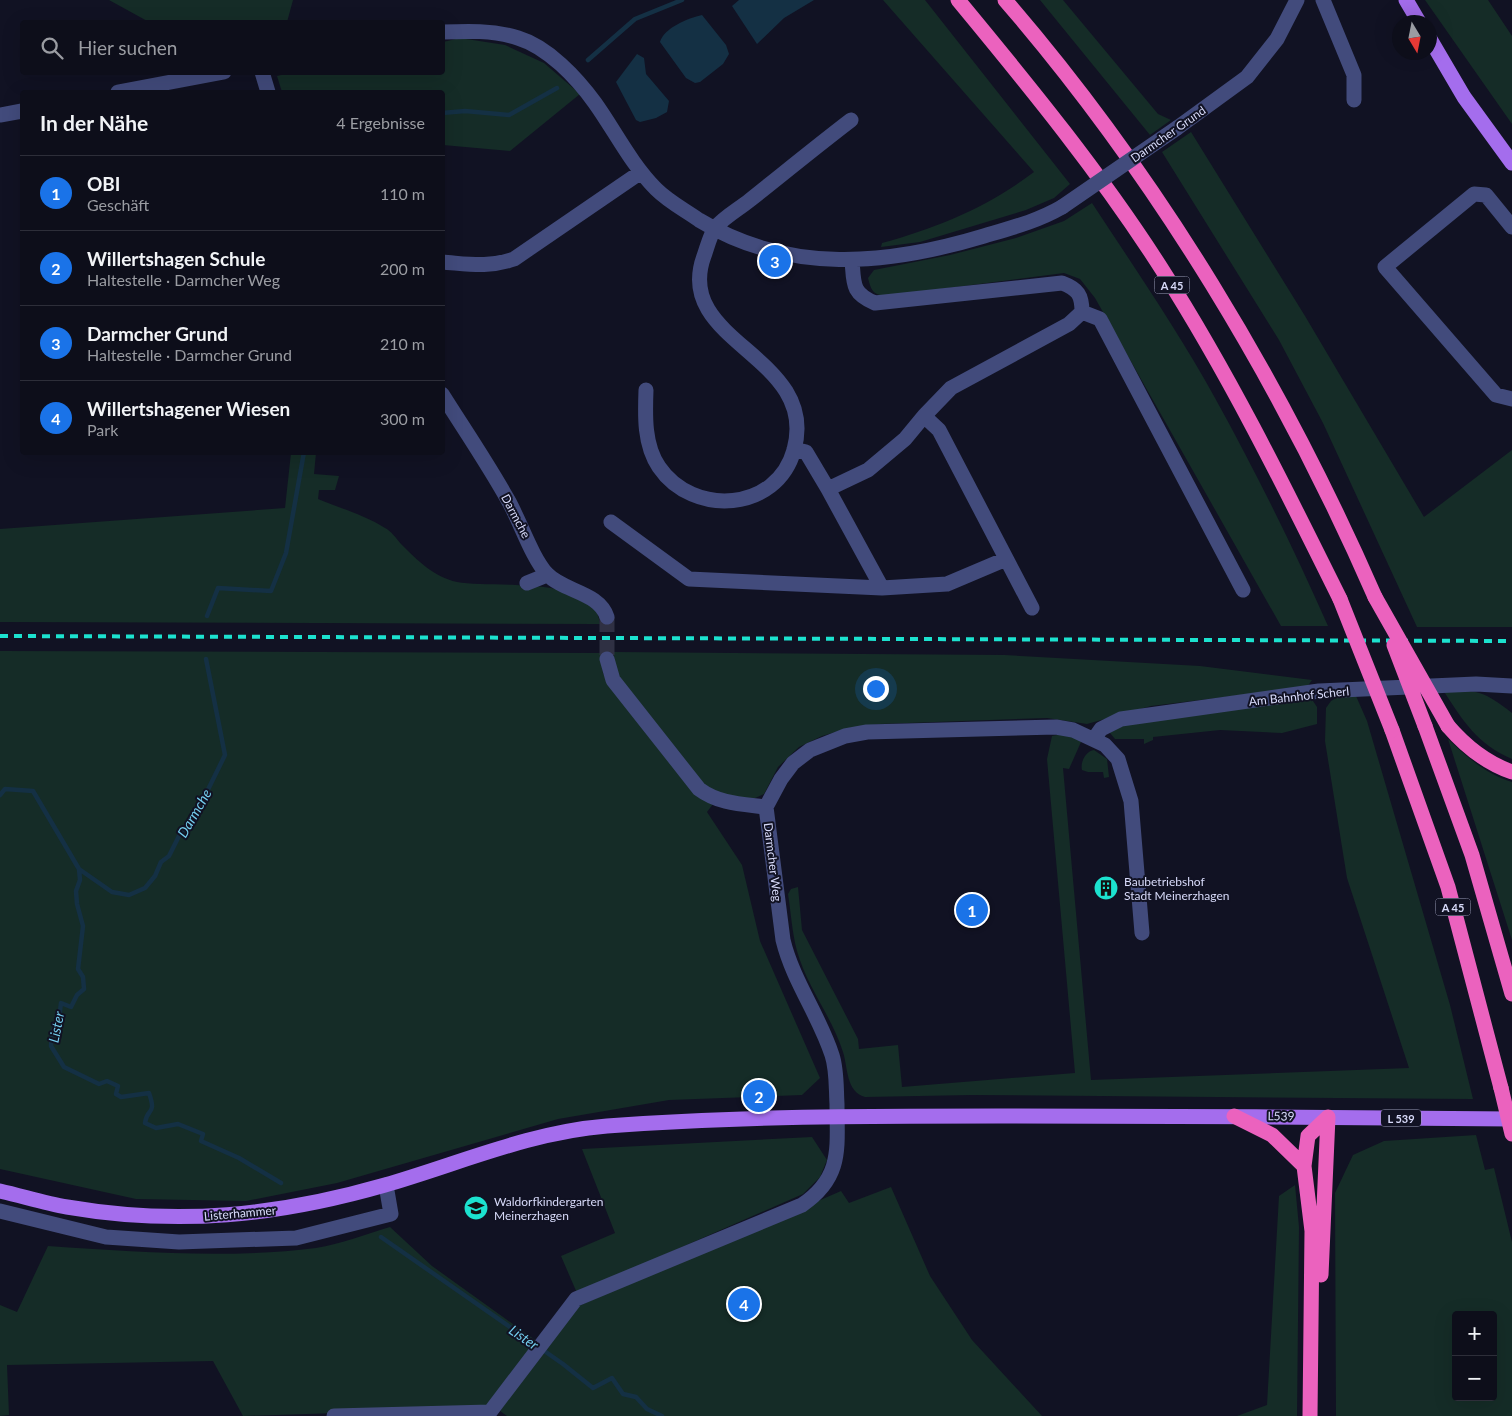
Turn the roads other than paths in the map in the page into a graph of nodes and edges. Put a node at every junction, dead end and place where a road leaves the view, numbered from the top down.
1 (958, 0) edge
2 (1005, 0) edge
3 (1297, 0) edge
4 (1323, 0) edge
5 (1406, 0) edge
6 (1416, 15) edge
7 (445, 32) edge
8 (1437, 51) edge
9 (208, 75) edge
10 (263, 75) edge
11 (129, 90) edge
12 (267, 90) edge
13 (1354, 100) dead end
14 (20, 111) edge
15 (0, 115) edge
16 (851, 120) dead end
17 (1512, 163) edge
18 (641, 172) junction
19 (1512, 227) edge
20 (714, 229) junction
21 (852, 260) junction
22 (445, 262) edge
23 (1082, 312) junction
24 (646, 390) dead end
25 (1510, 398) edge
26 (445, 399) edge
27 (924, 416) junction
28 (794, 449) junction
29 (828, 489) junction
30 (611, 522) dead end
31 (1006, 559) junction
32 (547, 575) junction
33 (526, 582) dead end
34 (882, 588) junction
35 (1243, 590) dead end
36 (1375, 597) junction
37 (1032, 608) dead end
38 (607, 617) tunnel mouth
39 (607, 659) tunnel mouth
40 (1512, 686) edge
41 (1094, 739) junction
42 (1512, 772) edge
43 (766, 807) junction
44 (1142, 933) dead end
45 (1512, 994) edge
46 (1234, 1116) junction
47 (1328, 1117) junction
48 (837, 1118) junction
49 (1512, 1118) edge
50 (1512, 1134) edge
51 (1304, 1166) junction
52 (386, 1185) junction
53 (0, 1191) edge
54 (0, 1211) edge
55 (492, 1414) edge
56 (334, 1416) edge
57 (1310, 1416) edge
58 (1319, 1416) edge

1 - 50 highway, A 45, bridge
2 - 36 highway, A 45
3 - 21 street, Darmcher Grund, bridge
4 - 13 street
5 - 6 main road
7 - 18 street, Darmcher Grund
8 - 17 main road
9 - 11 street
10 - 12 street
14 - 15 street
16 - 20 street
18 - 20 street, Darmcher Grund
18 - 22 street
19 - 25 street
20 - 21 street, Darmcher Grund
20 - 28 street
21 - 23 street
23 - 27 street
23 - 35 street
24 - 28 street
26 - 32 street, Darmche
27 - 29 street
27 - 31 street
28 - 29 street
29 - 34 street
30 - 34 street
31 - 34 street
31 - 37 street
32 - 33 street
32 - 38 street, Darmche
36 - 42 highway, bridge
36 - 45 highway, A 45, bridge
39 - 43 street
40 - 41 street, Am Bahnhof Scherl
41 - 43 street, Darmcher Weg
41 - 44 street, Darmcher Weg
43 - 48 street, Darmcher Weg
46 - 47 main road, L539 / L 539
46 - 48 main road, L 539
46 - 51 highway
47 - 49 main road, L 539
47 - 51 highway
47 - 58 highway
48 - 52 main road, Listerhammer / L 539
48 - 55 street, Darmcher Weg
51 - 57 highway
52 - 53 main road, Listerhammer / L 539
52 - 54 street
55 - 56 street

